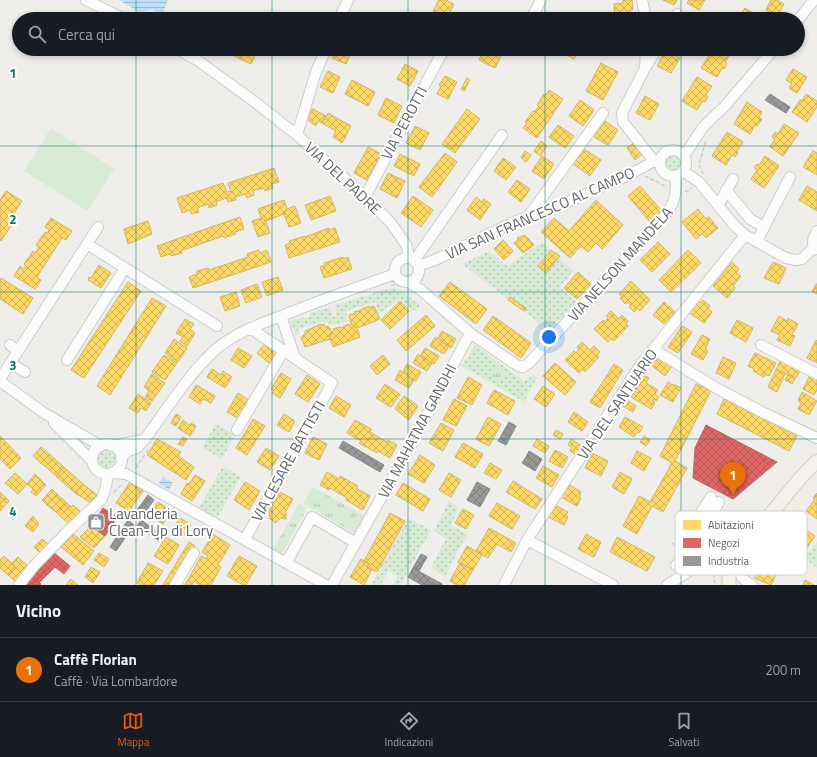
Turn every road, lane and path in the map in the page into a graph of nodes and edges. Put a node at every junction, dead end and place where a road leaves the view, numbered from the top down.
1 (86, 0) edge
2 (348, 0) edge
3 (541, 0) edge
4 (642, 0) edge
5 (814, 0) edge
6 (110, 12) edge
7 (342, 12) edge
8 (535, 12) edge
9 (645, 12) edge
10 (804, 12) edge
11 (190, 56) edge
12 (323, 56) edge
13 (440, 56) edge
14 (646, 56) edge
15 (653, 56) edge
16 (768, 56) edge
17 (645, 68) junction
18 (603, 113) dead end
19 (297, 135) junction
20 (502, 135) dead end
21 (684, 156) junction
22 (657, 162) junction
23 (679, 173) junction
24 (790, 177) dead end
25 (733, 179) dead end
26 (726, 190) junction
27 (365, 197) junction
28 (718, 206) junction
29 (528, 217) junction
30 (98, 227) dead end
31 (764, 227) junction
32 (817, 231) edge
33 (746, 235) junction
34 (757, 242) junction
35 (86, 244) junction
36 (816, 249) edge
37 (414, 262) junction
38 (125, 268) junction
39 (396, 274) junction
40 (412, 280) junction
41 (281, 316) junction
42 (217, 326) dead end
43 (250, 328) junction
44 (470, 333) junction
45 (10, 345) dead end
46 (761, 345) dead end
47 (653, 349) junction
48 (284, 350) junction
49 (18, 351) junction
50 (295, 358) junction
51 (67, 360) dead end
52 (10, 363) junction
53 (25, 372) dead end
54 (817, 374) edge
55 (0, 380) edge
56 (44, 413) junction
57 (237, 430) dead end
58 (817, 438) edge
59 (145, 439) junction
60 (101, 446) junction
61 (112, 446) junction
62 (121, 460) junction
63 (92, 461) junction
64 (817, 461) edge
65 (110, 474) junction
66 (126, 474) junction
67 (795, 483) junction
68 (715, 499) dead end
69 (710, 511) edge
70 (764, 511) edge
71 (773, 511) edge
72 (245, 540) junction
73 (527, 540) junction
74 (356, 542) junction
75 (672, 543) dead end
76 (675, 545) edge
77 (194, 553) dead end
78 (286, 563) junction
79 (677, 575) edge
80 (714, 575) edge
81 (720, 575) edge
82 (725, 575) edge
83 (740, 575) edge
84 (670, 583) edge
85 (749, 583) edge
86 (19, 585) edge
87 (175, 585) edge
88 (326, 585) edge
89 (332, 585) edge
90 (504, 585) edge
91 (613, 585) edge
92 (715, 585) edge
93 (723, 585) edge
94 (731, 585) edge

1 - 6 street
2 - 7 street
3 - 8 street
4 - 9 street
5 - 10 street
11 - 19 street
12 - 19 street, VIA DEL PADRE
13 - 27 street, VIA PEROTTI
14 - 17 street
15 - 17 street
16 - 21 street
17 - 22 street
18 - 29 street
19 - 27 street, VIA DEL PADRE
20 - 37 street
21 - 22 street
21 - 23 street
22 - 23 street
22 - 29 street, VIA SAN FRANCESCO AL CAMPO
23 - 28 street
23 - 44 street, VIA NELSON MANDELA
24 - 31 street
25 - 26 street
26 - 28 street
26 - 31 street
27 - 37 street, VIA DEL PADRE
28 - 33 street
29 - 37 street, VIA SAN FRANCESCO AL CAMPO
30 - 35 street
31 - 34 street
32 - 36 street
33 - 34 street
33 - 47 street, VIA DEL SANTUARIO
34 - 36 street
35 - 38 street
35 - 49 street
37 - 39 street
37 - 40 street
38 - 42 street
38 - 51 street
39 - 40 street
39 - 41 street
40 - 44 street
41 - 43 street
41 - 50 street
43 - 48 street
43 - 59 street
44 - 74 street, VIA MAHATMA GANDHI
45 - 49 street
46 - 54 street
47 - 58 street
47 - 73 street, VIA DEL SANTUARIO
48 - 50 street
48 - 57 street
49 - 52 street
50 - 72 street, VIA CESARE BATTISTI
52 - 53 street
52 - 55 street
55 - 56 street
56 - 60 street
56 - 63 street
59 - 61 street
59 - 62 street
60 - 61 street
60 - 63 street
61 - 62 street
62 - 65 street
62 - 66 street
63 - 65 street
64 - 67 main road
65 - 66 street
65 - 86 street
66 - 72 street
67 - 70 main road
67 - 71 main road
68 - 69 street
72 - 78 street
73 - 90 street, VIA DEL SANTUARIO
73 - 91 street
74 - 78 street
74 - 89 street, VIA MAHATMA GANDHI
75 - 76 path
77 - 87 street
78 - 88 street
79 - 84 street
80 - 92 path
81 - 93 main road
82 - 94 main road
83 - 85 street
85 - 94 street

